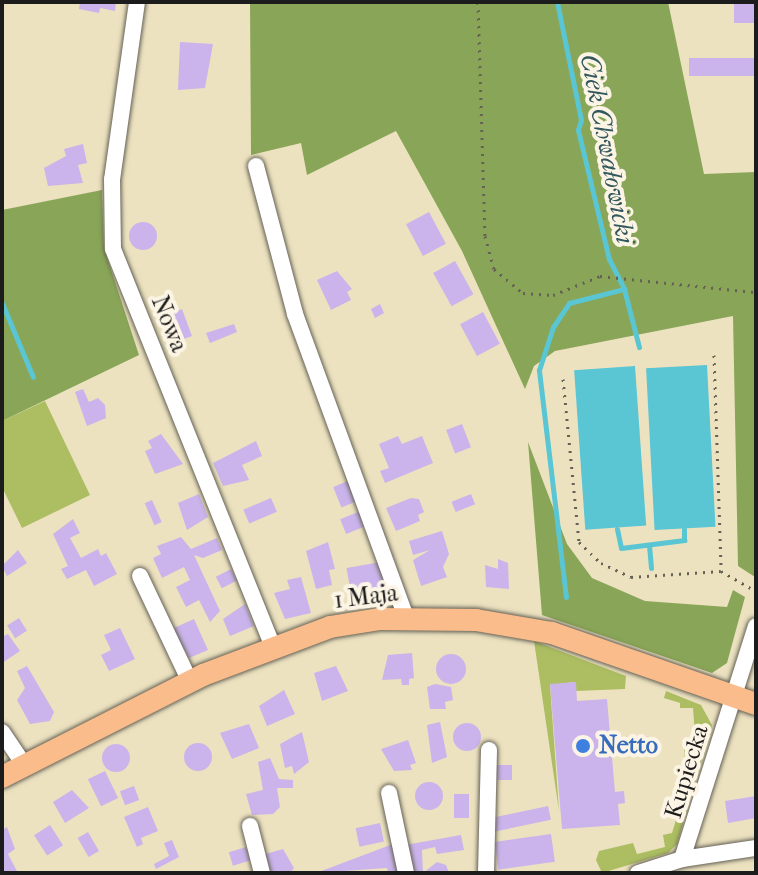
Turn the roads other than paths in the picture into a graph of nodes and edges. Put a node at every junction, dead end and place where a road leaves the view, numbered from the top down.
1 (137, 2) edge
2 (256, 166) dead end
3 (140, 576) dead end
4 (406, 618) junction
5 (756, 626) edge
6 (273, 647) junction
7 (190, 682) junction
8 (734, 697) junction
9 (756, 704) edge
10 (2, 732) edge
11 (489, 750) dead end
12 (24, 765) junction
13 (2, 777) edge
14 (389, 793) dead end
15 (250, 826) dead end
16 (756, 848) edge
17 (682, 859) junction
18 (262, 873) edge
19 (406, 873) edge
20 (486, 873) edge
21 (638, 873) edge

1 - 6 street, Nowa
2 - 4 street
3 - 7 street
4 - 6 main road, 1 Maja
4 - 8 main road, 1 Maja
5 - 8 street, Kupiecka
6 - 7 main road, 1 Maja
7 - 12 main road, 1 Maja
8 - 9 main road, 1 Maja
8 - 17 street, Kupiecka
10 - 12 street
11 - 20 street
12 - 13 main road, 1 Maja
14 - 19 street
15 - 18 street
16 - 17 street
17 - 21 street

